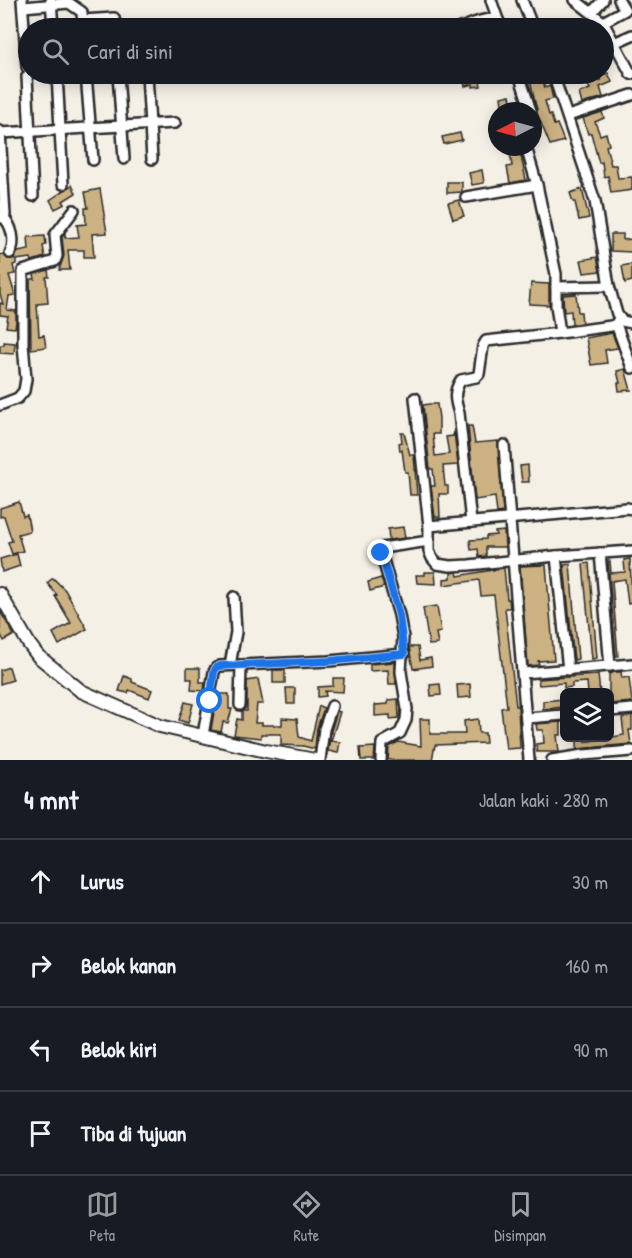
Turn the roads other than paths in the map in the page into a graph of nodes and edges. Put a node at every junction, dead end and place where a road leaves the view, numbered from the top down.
1 (491, 0) edge
2 (522, 0) edge
3 (575, 0) edge
4 (603, 0) edge
5 (620, 0) edge
6 (51, 2) edge
7 (23, 3) edge
8 (592, 12) junction
9 (24, 18) edge
10 (52, 18) edge
11 (82, 18) edge
12 (498, 18) edge
13 (529, 18) edge
14 (599, 18) edge
15 (610, 18) edge
16 (632, 35) edge
17 (614, 43) joint
18 (632, 73) edge
19 (28, 84) edge
20 (58, 84) edge
21 (87, 84) edge
22 (119, 84) edge
23 (148, 84) edge
24 (522, 84) edge
25 (556, 84) edge
26 (632, 95) edge
27 (528, 102) edge
28 (568, 117) junction
29 (175, 123) dead end
30 (151, 125) junction
31 (122, 126) junction
32 (91, 127) junction
33 (61, 129) junction
34 (30, 131) junction
35 (0, 132) edge
36 (529, 156) edge
37 (124, 159) dead end
38 (152, 159) dead end
39 (93, 160) dead end
40 (63, 184) dead end
41 (537, 185) junction
42 (33, 196) dead end
43 (466, 197) dead end
44 (74, 210) dead end
45 (2, 218) edge
46 (10, 252) dead end
47 (609, 286) junction
48 (556, 287) junction
49 (618, 321) junction
50 (632, 323) edge
51 (560, 333) junction
52 (632, 368) edge
53 (416, 398) dead end
54 (0, 405) edge
55 (504, 445) dead end
56 (632, 509) edge
57 (511, 520) junction
58 (471, 522) junction
59 (429, 526) junction
60 (429, 541) junction
61 (632, 551) edge
62 (600, 553) junction
63 (556, 556) junction
64 (514, 561) junction
65 (0, 594) edge
66 (234, 597) dead end
67 (404, 654) junction
68 (632, 664) edge
69 (230, 665) junction
70 (241, 665) junction
71 (610, 666) junction
72 (568, 670) junction
73 (524, 673) junction
74 (240, 705) dead end
75 (332, 706) dead end
76 (632, 709) edge
77 (614, 711) edge
78 (560, 715) edge
79 (527, 718) junction
80 (203, 735) junction
81 (632, 751) edge
82 (610, 756) edge
83 (315, 760) edge
84 (320, 760) edge
85 (381, 760) edge
86 (529, 760) edge
87 (552, 760) edge

1 - 12 street
2 - 13 street
3 - 8 street
4 - 8 street
5 - 15 street
6 - 7 street
6 - 10 street
6 - 11 street
7 - 9 street
8 - 14 street
16 - 17 street
17 - 18 street
19 - 34 street
20 - 33 street
21 - 32 street
22 - 31 street
23 - 30 street
24 - 27 street
25 - 28 street
26 - 28 street
28 - 47 street
29 - 30 street
30 - 31 street
30 - 38 street
31 - 32 street
31 - 37 street
32 - 33 street
32 - 39 street
33 - 34 street
33 - 40 street
34 - 35 street
34 - 42 street
35 - 45 street
36 - 41 street
41 - 43 street
41 - 48 street
44 - 54 street
45 - 46 street
47 - 48 street
47 - 49 street
48 - 51 street
49 - 50 street
49 - 51 street
49 - 52 street
51 - 58 street
53 - 59 street
55 - 57 street
56 - 57 street
57 - 58 street
57 - 64 street
58 - 59 street
59 - 60 street
60 - 64 street
60 - 67 street
61 - 62 street
62 - 63 street
62 - 71 street
63 - 64 street
63 - 72 street
64 - 73 street
65 - 80 street
66 - 69 street
67 - 70 street
67 - 85 street
68 - 71 street
69 - 70 street
69 - 80 street
70 - 74 street
71 - 72 street
72 - 73 street
73 - 79 street
75 - 84 street
76 - 77 street
78 - 79 street
79 - 86 street
80 - 83 street
81 - 82 street
82 - 87 street

